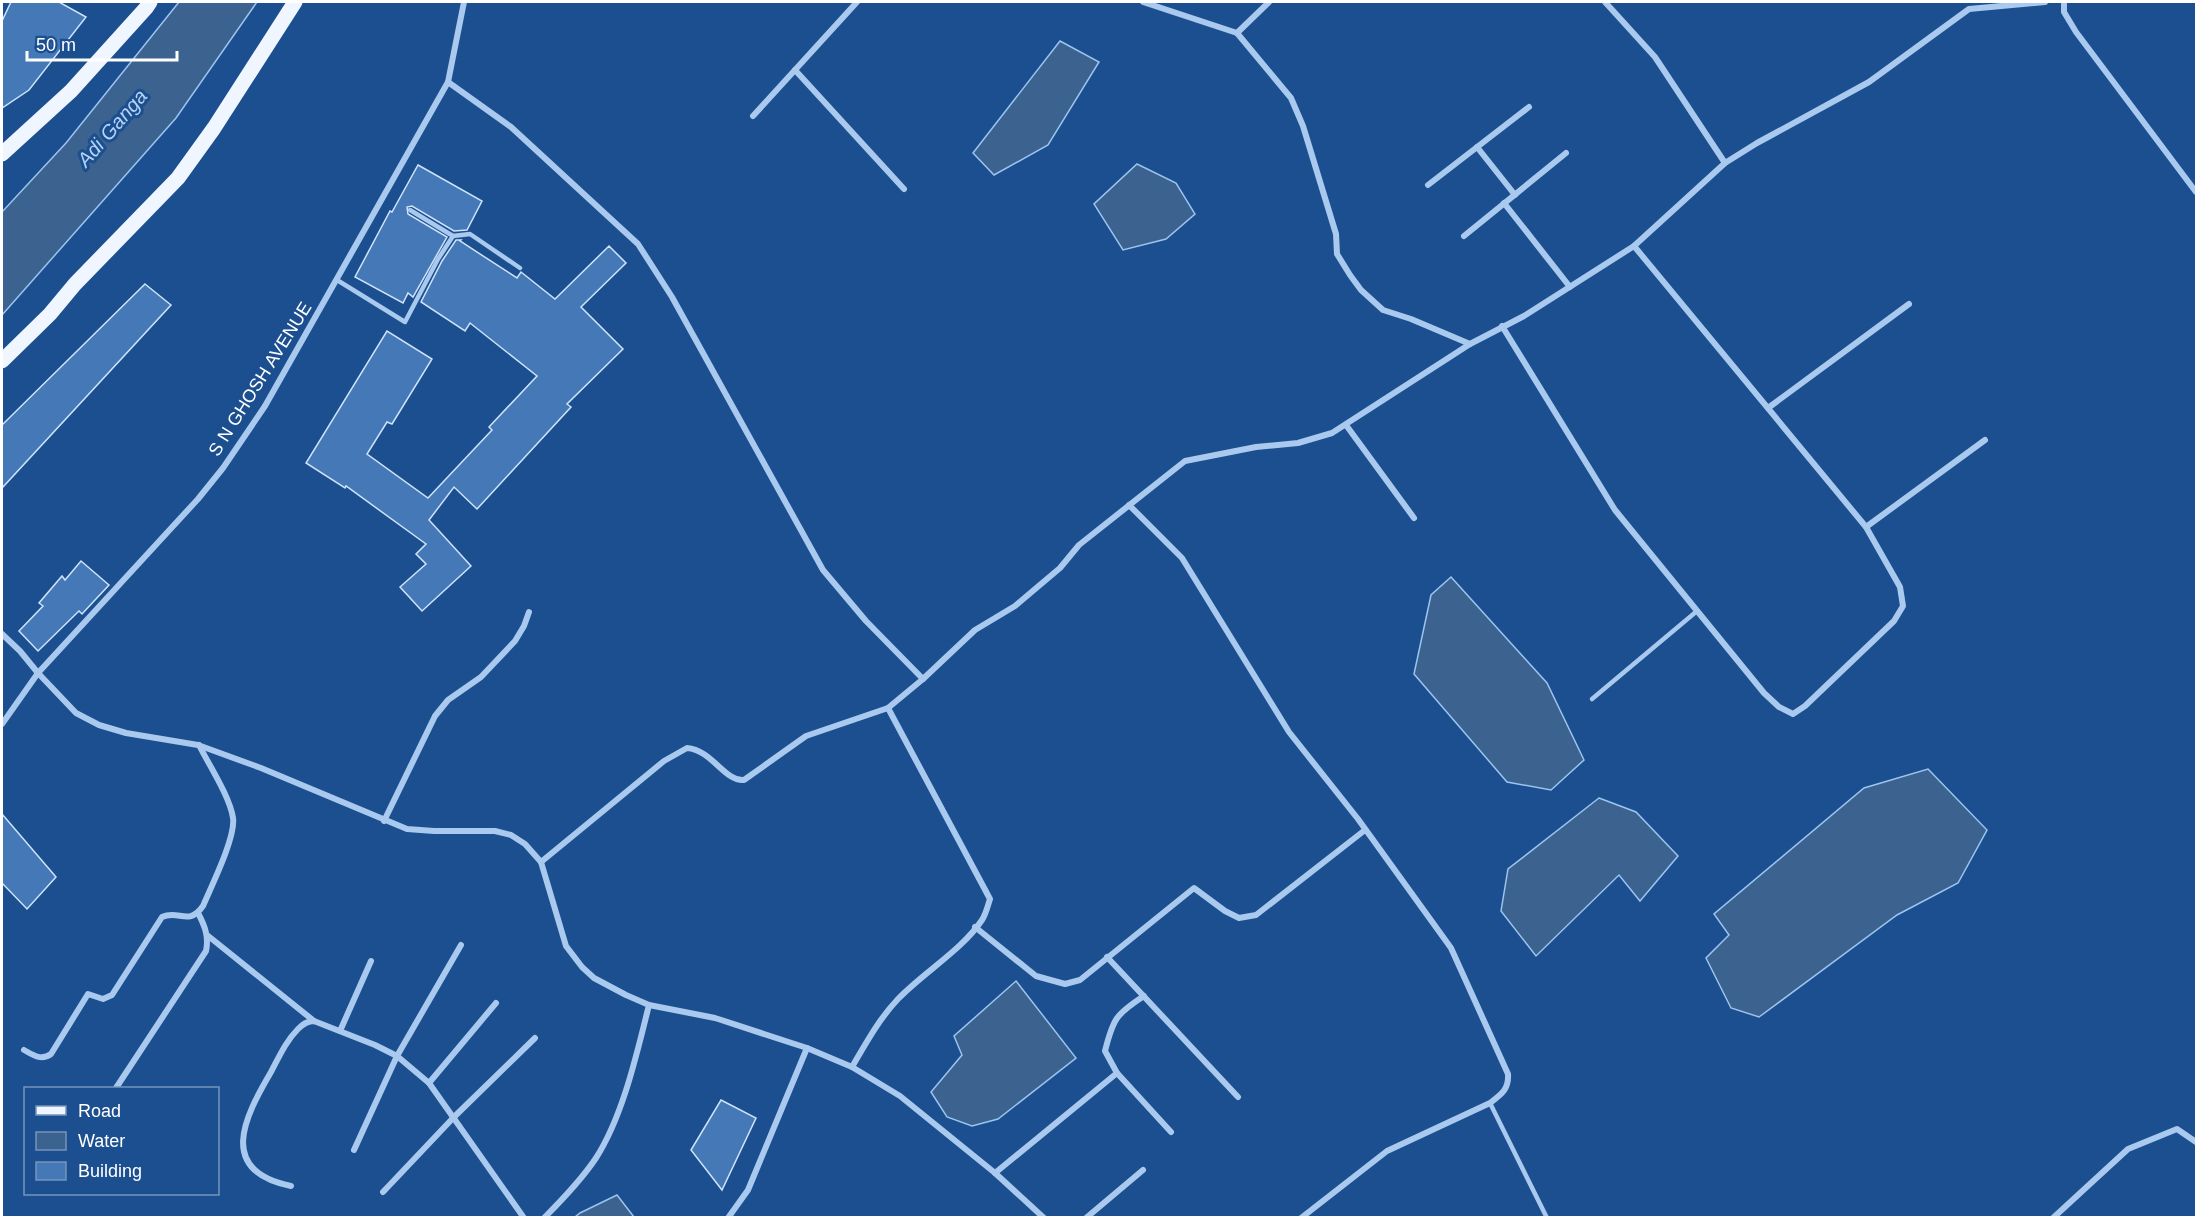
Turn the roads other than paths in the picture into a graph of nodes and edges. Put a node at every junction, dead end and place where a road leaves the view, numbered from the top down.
1 (150, 2) edge
2 (295, 2) edge
3 (464, 2) edge
4 (857, 2) edge
5 (1143, 2) edge
6 (1269, 2) edge
7 (1605, 2) edge
8 (2046, 2) edge
9 (2064, 2) edge
10 (1237, 33) junction
11 (795, 70) junction
12 (448, 82) junction
13 (1529, 107) dead end
14 (753, 116) dead end
15 (1477, 147) junction
16 (1566, 153) dead end
17 (2, 154) edge
18 (1725, 163) junction
19 (1428, 185) dead end
20 (904, 189) dead end
21 (2196, 192) edge
22 (1515, 195) junction
23 (1504, 203) junction
24 (410, 210) dead end
25 (453, 236) junction
26 (1464, 236) dead end
27 (1634, 246) junction
28 (520, 268) dead end
29 (337, 280) junction
30 (1570, 287) junction
31 (1909, 304) dead end
32 (1502, 326) junction
33 (1470, 344) junction
34 (2, 361) edge
35 (1768, 408) junction
36 (1346, 424) junction
37 (1985, 440) dead end
38 (1129, 505) junction
39 (1414, 518) dead end
40 (1866, 527) junction
41 (1697, 611) junction
42 (529, 612) dead end
43 (2, 634) edge
44 (38, 673) junction
45 (923, 679) junction
46 (1592, 699) dead end
47 (888, 708) junction
48 (2, 724) edge
49 (198, 745) junction
50 (384, 821) junction
51 (1365, 830) junction
52 (541, 862) junction
53 (198, 913) junction
54 (975, 927) junction
55 (207, 935) junction
56 (461, 945) dead end
57 (1107, 957) junction
58 (371, 961) dead end
59 (1144, 996) junction
60 (496, 1003) dead end
61 (649, 1005) junction
62 (314, 1021) junction
63 (340, 1031) junction
64 (535, 1038) dead end
65 (807, 1048) junction
66 (24, 1050) dead end
67 (397, 1056) junction
68 (852, 1067) junction
69 (1117, 1073) junction
70 (429, 1083) junction
71 (117, 1087) edge
72 (1238, 1097) dead end
73 (1491, 1103) junction
74 (454, 1118) junction
75 (1171, 1132) dead end
76 (2196, 1142) edge
77 (354, 1149) dead end
78 (1143, 1170) dead end
79 (995, 1173) junction
80 (291, 1186) dead end
81 (383, 1192) dead end
82 (524, 1218) edge
83 (544, 1218) edge
84 (728, 1218) edge
85 (1044, 1218) edge
86 (1086, 1218) edge
87 (1301, 1218) edge
88 (1547, 1218) edge
89 (2054, 1218) edge

1 - 17 main road
2 - 34 main road
3 - 12 street, S N GHOSH AVENUE
4 - 11 street
5 - 10 street
6 - 10 street
7 - 18 street
8 - 18 street
9 - 21 street
10 - 33 street
11 - 14 street
11 - 20 street
12 - 29 street, S N GHOSH AVENUE
12 - 45 street
13 - 15 street
15 - 19 street
15 - 22 street
16 - 22 street
18 - 27 street
22 - 23 street
23 - 26 street
23 - 30 street
24 - 25 lane
25 - 28 lane
25 - 29 lane
27 - 30 street
27 - 35 street
29 - 44 street, S N GHOSH AVENUE
30 - 32 street
31 - 35 street
32 - 33 street
32 - 41 street
33 - 36 street
35 - 40 street
36 - 38 street
36 - 39 street
37 - 40 street
38 - 45 street
38 - 51 street
40 - 41 street
41 - 46 lane
42 - 50 street
43 - 44 street
44 - 48 street, S N GHOSH AVENUE
44 - 49 street
45 - 47 street
47 - 52 street
47 - 54 street
49 - 50 street
49 - 53 street
50 - 52 street
51 - 57 street
51 - 73 street
52 - 61 street
53 - 55 street
53 - 66 street
54 - 57 street
54 - 68 street
55 - 62 street
55 - 71 street
56 - 67 street
57 - 59 street
58 - 63 street
59 - 69 street
59 - 72 street
60 - 70 street
61 - 65 street
61 - 83 street
62 - 63 street
62 - 80 street
63 - 67 street
64 - 74 street
65 - 68 street
65 - 84 street
67 - 70 street
67 - 77 street
68 - 79 street
69 - 75 street
69 - 79 street
70 - 74 street
73 - 87 street
73 - 88 lane
74 - 81 street
74 - 82 street
76 - 89 street
78 - 86 street
79 - 85 street

